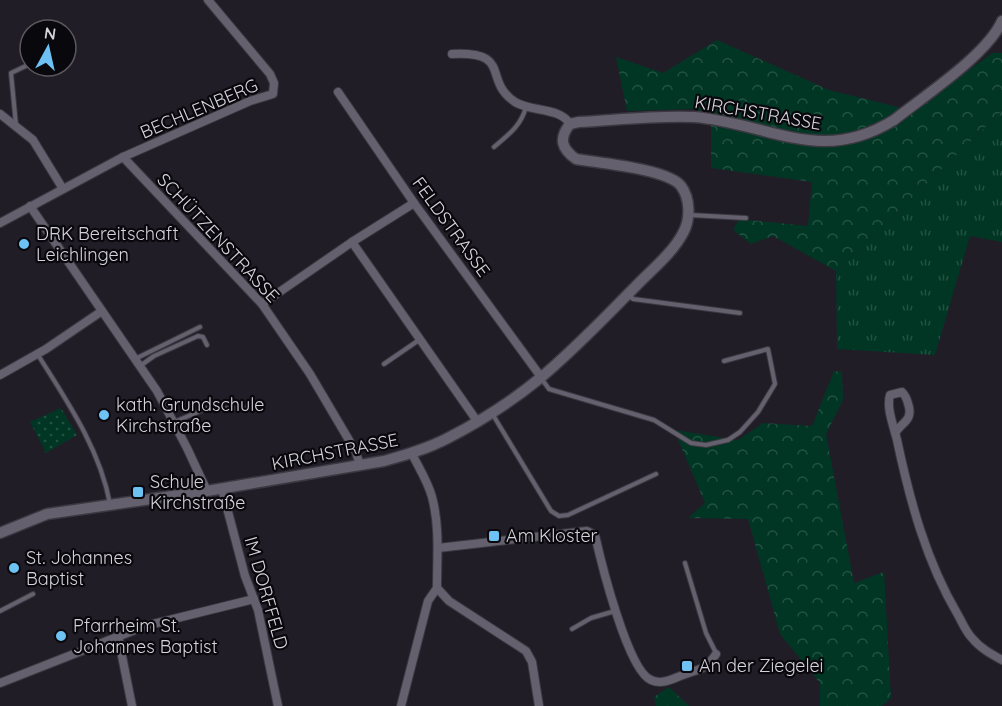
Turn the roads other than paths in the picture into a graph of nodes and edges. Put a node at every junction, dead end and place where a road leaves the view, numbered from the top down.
1 (208, 0) edge
2 (1002, 21) edge
3 (452, 54) dead end
4 (18, 70) edge
5 (338, 92) dead end
6 (526, 107) junction
7 (0, 114) edge
8 (570, 124) junction
9 (16, 125) junction
10 (494, 147) dead end
11 (123, 157) junction
12 (63, 189) junction
13 (414, 203) junction
14 (30, 206) junction
15 (688, 215) junction
16 (746, 218) dead end
17 (0, 223) edge
18 (352, 242) junction
19 (628, 294) junction
20 (262, 304) junction
21 (102, 311) junction
22 (740, 313) dead end
23 (201, 327) dead end
24 (419, 340) junction
25 (207, 345) dead end
26 (37, 354) junction
27 (135, 359) junction
28 (724, 361) dead end
29 (384, 364) dead end
30 (140, 367) junction
31 (0, 375) edge
32 (541, 377) junction
33 (257, 407) dead end
34 (491, 411) junction
35 (477, 421) junction
36 (174, 422) junction
37 (895, 433) junction
38 (412, 454) junction
39 (360, 466) junction
40 (656, 474) dead end
41 (222, 489) junction
42 (207, 491) junction
43 (110, 505) junction
44 (0, 533) edge
45 (438, 548) junction
46 (685, 563) dead end
47 (437, 588) junction
48 (33, 594) dead end
49 (254, 599) junction
50 (0, 611) edge
51 (615, 611) junction
52 (572, 629) dead end
53 (118, 636) junction
54 (716, 654) joint
55 (1002, 660) edge
56 (0, 683) edge
57 (132, 706) edge
58 (278, 706) edge
59 (401, 706) edge
60 (539, 706) edge

1 - 11 street, BECHLENBERG
2 - 8 street, KIRCHSTRASSE
3 - 6 street
4 - 9 lane
5 - 13 street, FELDSTRASSE
6 - 8 street
6 - 10 lane
7 - 9 street
8 - 15 street
9 - 12 street
11 - 12 street, BECHLENBERG
11 - 20 street, SCHÜTZENSTRASSE
12 - 14 street, BECHLENBERG
13 - 18 street
13 - 32 street, FELDSTRASSE
14 - 17 street, BECHLENBERG
14 - 21 street
15 - 16 lane
15 - 19 street, KIRCHSTRASSE
18 - 20 street
18 - 24 street
19 - 22 lane
19 - 32 street, KIRCHSTRASSE
20 - 39 street, SCHÜTZENSTRASSE
21 - 26 street
21 - 27 street
23 - 27 lane
24 - 29 lane
24 - 35 street
25 - 30 lane
26 - 31 street
26 - 43 lane
27 - 30 street
28 - 32 lane
30 - 36 street
32 - 34 street, KIRCHSTRASSE
33 - 36 lane
34 - 35 street, KIRCHSTRASSE
34 - 40 lane
35 - 38 street, KIRCHSTRASSE
36 - 42 street
37 - 37 street
37 - 55 street
38 - 39 street, KIRCHSTRASSE
38 - 45 street
39 - 41 street, KIRCHSTRASSE
41 - 42 street, KIRCHSTRASSE
41 - 49 street, IM DORFFELD
42 - 43 street, KIRCHSTRASSE
43 - 44 street, KIRCHSTRASSE
45 - 47 street
45 - 51 street
46 - 54 lane
47 - 59 street
47 - 60 street
48 - 50 lane
49 - 53 street
49 - 58 street, IM DORFFELD
51 - 52 lane
51 - 54 street
53 - 56 street
53 - 57 street

